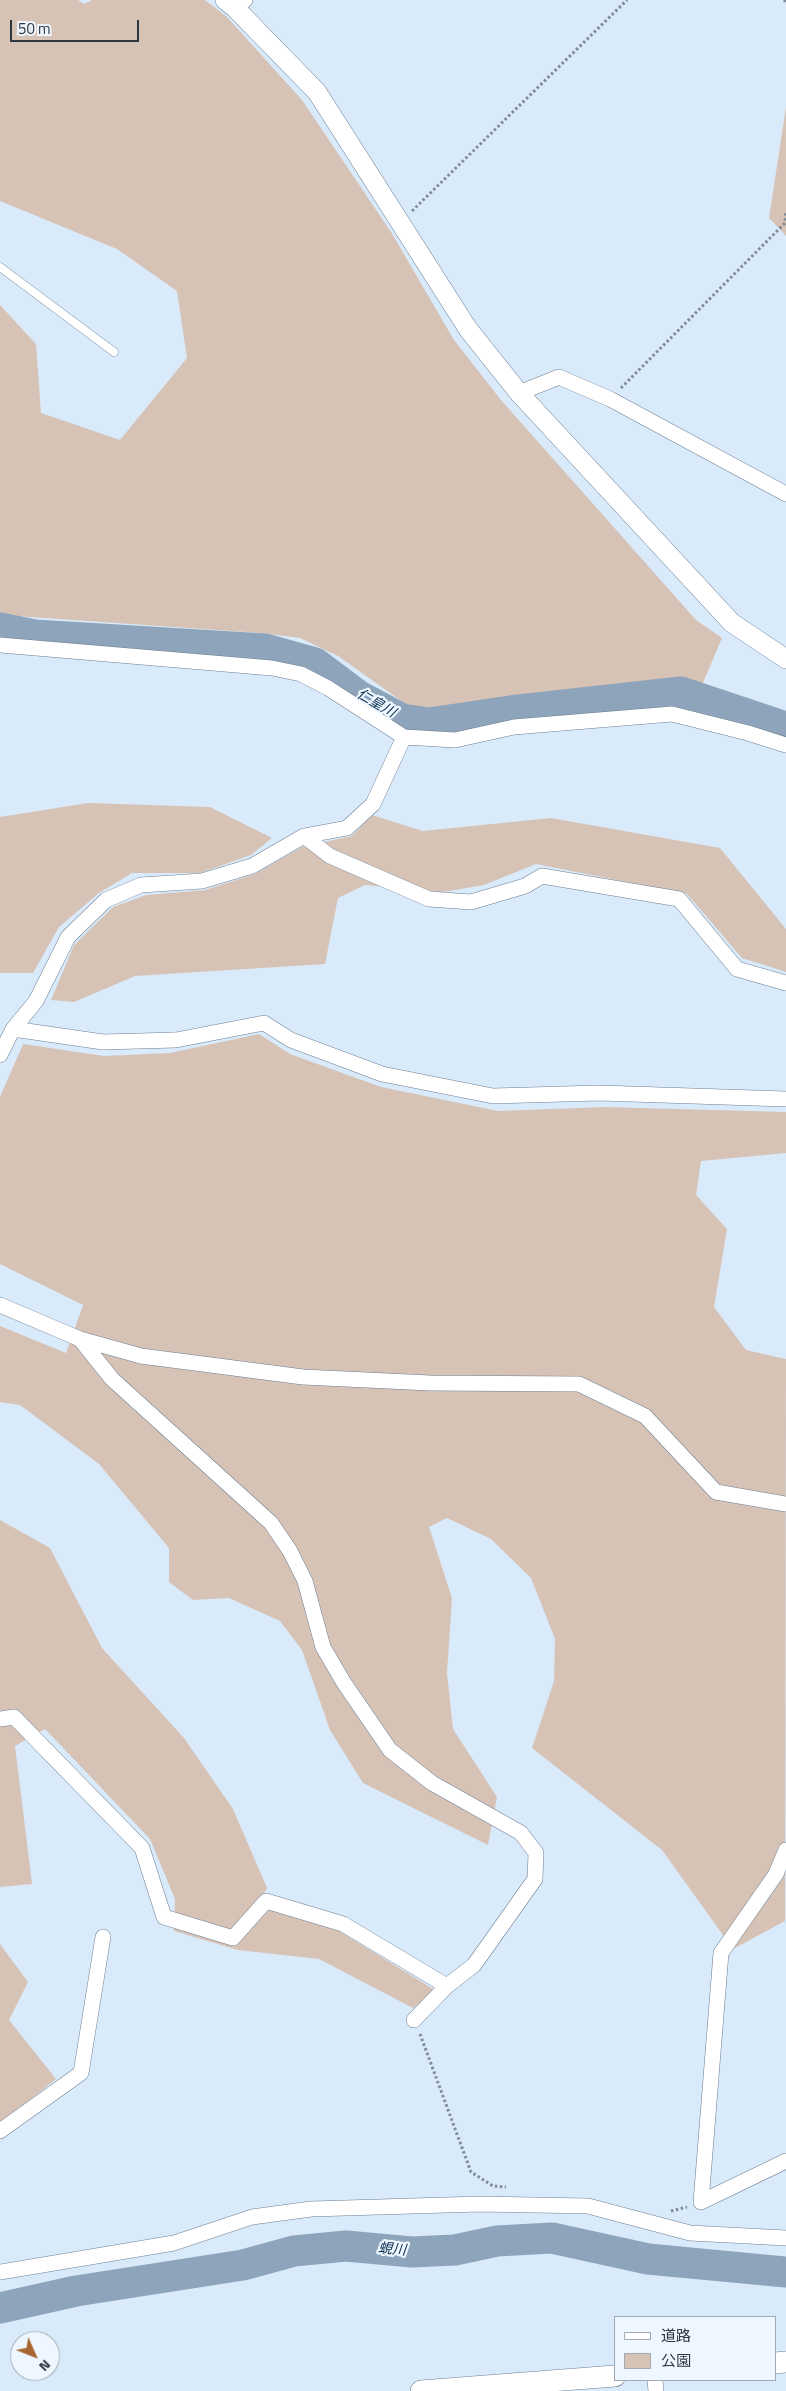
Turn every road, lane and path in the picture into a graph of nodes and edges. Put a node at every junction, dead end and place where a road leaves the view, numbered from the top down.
1 (628, 0) edge
2 (236, 3) edge
3 (786, 211) edge
4 (401, 222) junction
5 (0, 267) edge
6 (114, 352) dead end
7 (519, 393) junction
8 (610, 399) junction
9 (786, 494) edge
10 (0, 645) edge
11 (786, 659) edge
12 (404, 737) junction
13 (786, 745) edge
14 (304, 836) junction
15 (786, 983) edge
16 (13, 1029) junction
17 (0, 1055) edge
18 (786, 1099) edge
19 (0, 1305) edge
20 (80, 1339) junction
21 (786, 1504) edge
22 (0, 1719) edge
23 (786, 1850) edge
24 (103, 1937) dead end
25 (447, 1986) junction
26 (414, 2020) joint
27 (0, 2131) edge
28 (786, 2161) edge
29 (512, 2187) dead end
30 (786, 2238) edge
31 (0, 2272) edge
32 (614, 2376) edge
33 (421, 2391) edge

1 - 4 path
2 - 4 street
3 - 8 path
4 - 7 street
5 - 6 lane
7 - 8 street
7 - 11 street
8 - 9 street
10 - 12 street
12 - 13 street
12 - 14 street
14 - 15 street
14 - 16 street
16 - 17 street
16 - 18 street
19 - 20 street
20 - 21 street
20 - 25 street
22 - 25 street
23 - 28 street
24 - 27 street
25 - 26 street
26 - 29 path
30 - 31 street
32 - 33 main road

